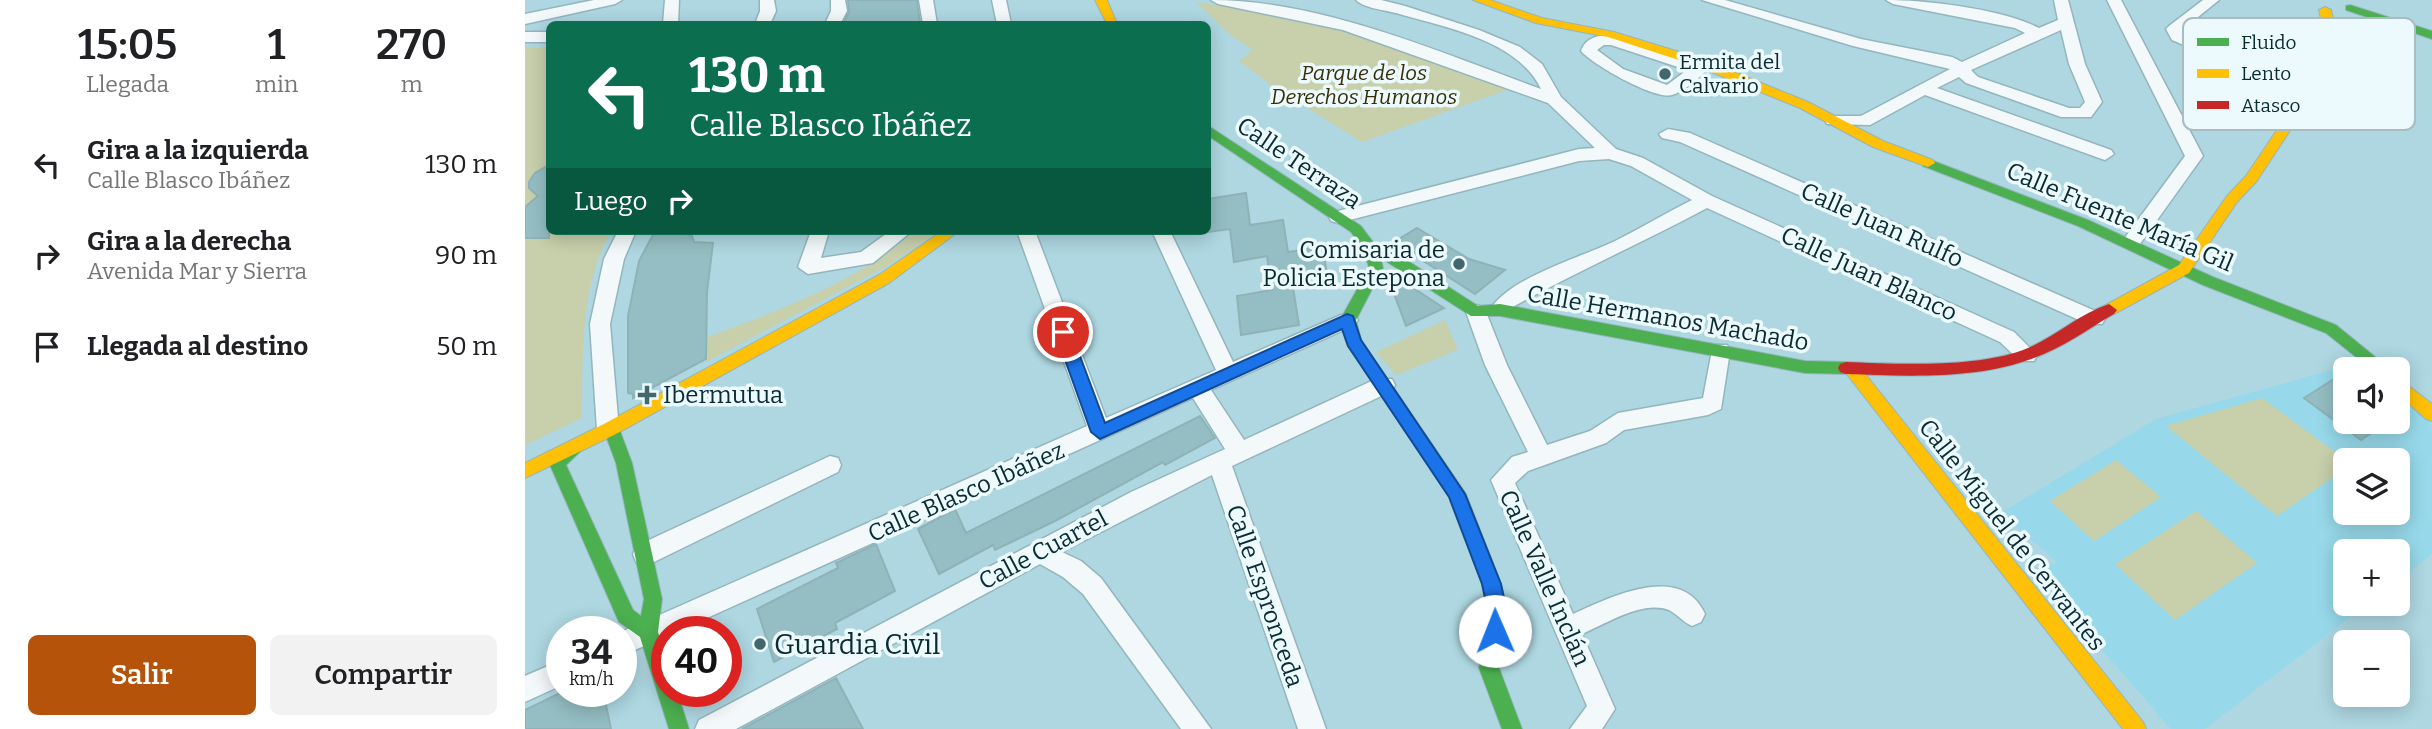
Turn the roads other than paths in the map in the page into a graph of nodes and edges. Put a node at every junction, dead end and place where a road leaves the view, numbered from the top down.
1 (615, 0) edge
2 (672, 0) edge
3 (767, 0) edge
4 (838, 0) edge
5 (926, 0) edge
6 (999, 0) edge
7 (1101, 0) edge
8 (1218, 0) edge
9 (1363, 0) edge
10 (1479, 0) edge
11 (1709, 0) edge
12 (1893, 0) edge
13 (2061, 0) edge
14 (2114, 0) edge
15 (2211, 0) edge
16 (2347, 4) edge
17 (2318, 5) edge
18 (2191, 18) edge
19 (2385, 18) edge
20 (525, 19) edge
21 (671, 21) edge
22 (765, 21) edge
23 (834, 21) edge
24 (930, 21) edge
25 (1003, 21) edge
26 (1109, 21) edge
27 (2066, 22) junction
28 (2183, 22) edge
29 (2415, 29) edge
30 (2037, 33) junction
31 (2432, 35) edge
32 (525, 37) edge
33 (546, 37) edge
34 (2183, 39) edge
35 (1699, 69) joint
36 (1960, 70) junction
37 (1925, 88) junction
38 (1554, 99) junction
39 (1833, 120) joint
40 (1864, 129) junction
41 (2284, 130) edge
42 (1211, 132) edge
43 (1668, 134) dead end
44 (1610, 153) junction
45 (2105, 154) dead end
46 (1706, 200) junction
47 (1338, 217) junction
48 (625, 235) edge
49 (819, 235) edge
50 (898, 235) edge
51 (946, 235) edge
52 (1027, 235) edge
53 (1163, 235) edge
54 (2130, 243) junction
55 (1371, 250) junction
56 (2184, 269) junction
57 (1500, 310) junction
58 (1476, 312) junction
59 (2095, 319) junction
60 (1347, 320) junction
61 (1720, 351) junction
62 (2027, 355) junction
63 (2368, 357) edge
64 (1852, 369) junction
65 (1228, 374) junction
66 (1384, 385) junction
67 (1198, 388) junction
68 (2410, 395) edge
69 (2432, 414) edge
70 (615, 432) junction
71 (1100, 432) junction
72 (589, 440) junction
73 (574, 448) junction
74 (1541, 455) junction
75 (1229, 457) junction
76 (559, 461) junction
77 (830, 465) dead end
78 (525, 471) edge
79 (525, 481) edge
80 (1039, 552) junction
81 (645, 554) junction
82 (1692, 614) dead end
83 (1566, 629) junction
84 (648, 632) junction
85 (637, 637) edge
86 (546, 679) edge
87 (525, 689) edge
88 (1593, 719) edge
89 (679, 729) edge
90 (709, 729) edge
91 (1197, 729) edge
92 (1312, 729) edge
93 (1512, 729) edge
94 (2136, 729) edge

1 - 20 street
2 - 21 street
3 - 22 street
4 - 23 street
5 - 24 street
6 - 25 street
7 - 26 street
8 - 38 street
9 - 38 street
10 - 39 street
11 - 36 street
12 - 30 street
13 - 27 street
14 - 54 street
15 - 18 street
16 - 17 street
16 - 19 street
27 - 30 street
27 - 36 street
28 - 34 street
29 - 31 street
30 - 36 street
32 - 33 street
35 - 35 street
36 - 37 street
37 - 40 street
37 - 45 street
38 - 44 street
39 - 40 street
40 - 54 street, Calle Fuente María Gil
41 - 56 street
42 - 47 street, Calle Terraza
43 - 59 street, Calle Juan Rulfo
44 - 46 street, Calle Juan Blanco
44 - 47 street
46 - 57 street
46 - 62 street, Calle Juan Blanco
47 - 55 street, Calle Terraza
48 - 70 street
49 - 50 street
51 - 70 street
52 - 71 street
53 - 65 street
54 - 56 street, Calle Fuente María Gil
55 - 58 street
55 - 60 street
56 - 59 street, Calle Hermanos Machado
56 - 63 street, Calle Fuente María Gil
57 - 58 street, Calle Hermanos Machado
57 - 61 street, Calle Hermanos Machado
58 - 74 street
59 - 62 street, Calle Hermanos Machado
60 - 65 street, Calle Blasco Ibáñez
60 - 66 street
61 - 64 street, Calle Hermanos Machado
61 - 74 street
62 - 64 street, Calle Hermanos Machado
64 - 94 street, Calle Miguel de Cervantes
65 - 67 street, Calle Blasco Ibáñez
66 - 75 street, Calle Cuartel
66 - 93 street
67 - 71 street, Calle Blasco Ibáñez
67 - 75 street, Calle Espronceda
68 - 69 street
70 - 72 street
70 - 73 street
70 - 76 street
70 - 81 street
71 - 84 street, Calle Blasco Ibáñez
72 - 73 street
72 - 76 street
73 - 76 street
74 - 83 street, Calle Valle Inclán
75 - 80 street, Calle Cuartel
75 - 92 street, Calle Espronceda
76 - 78 street
76 - 79 street
76 - 84 street
77 - 81 street
80 - 90 street, Calle Cuartel
80 - 91 street
81 - 84 street
82 - 83 street
83 - 88 street, Calle Valle Inclán
84 - 85 street, Calle Blasco Ibáñez
84 - 89 street
86 - 87 street

